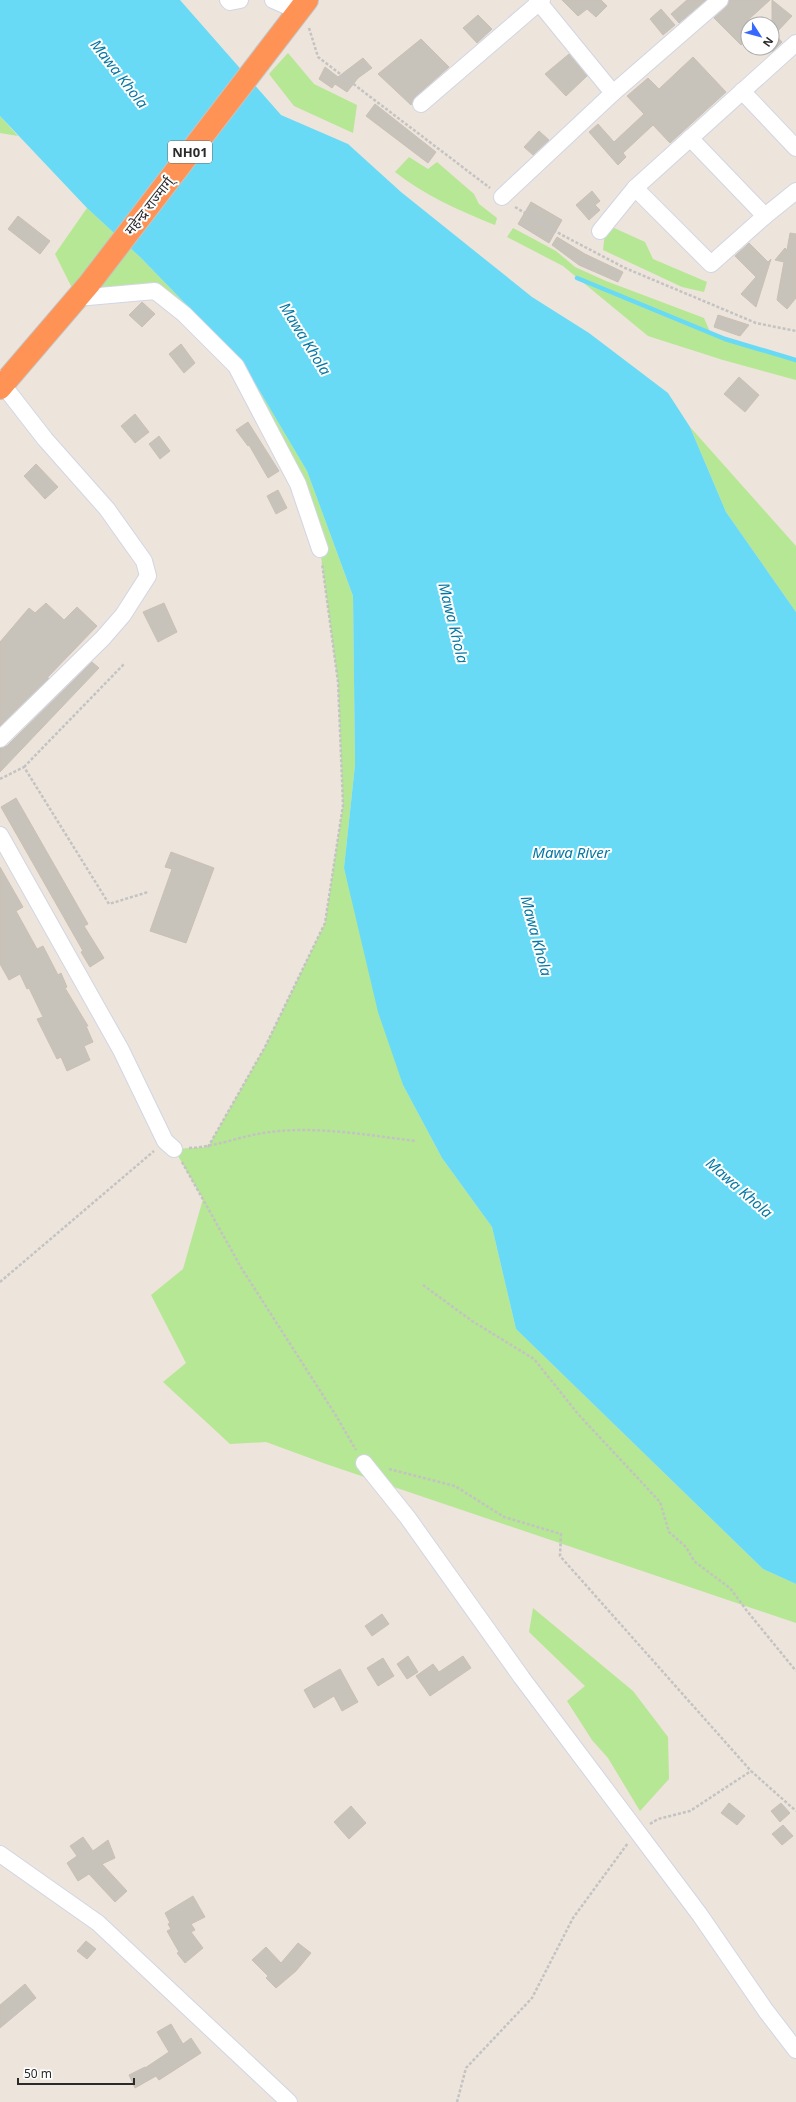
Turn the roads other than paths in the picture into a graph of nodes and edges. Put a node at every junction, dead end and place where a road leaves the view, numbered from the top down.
1 (228, 0) edge
2 (240, 0) edge
3 (273, 0) edge
4 (720, 0) edge
5 (540, 1) edge
6 (299, 10) edge
7 (796, 43) edge
8 (742, 91) junction
9 (613, 93) junction
10 (421, 104) dead end
11 (690, 138) junction
12 (796, 148) edge
13 (635, 188) junction
14 (796, 191) edge
15 (502, 197) road end
16 (765, 216) junction
17 (600, 231) dead end
18 (83, 291) junction
19 (1, 383) edge
20 (320, 549) road end
21 (0, 739) edge
22 (0, 835) edge
23 (170, 1145) road end
24 (364, 1463) road end
25 (0, 1854) edge
26 (796, 2050) edge
27 (289, 2102) edge

1 - 2 street
3 - 6 street
4 - 9 street
5 - 9 street
5 - 10 street
6 - 18 highway, महेन्द्र राज्मार्ग् / NH01
7 - 8 street
8 - 11 street
8 - 12 street
9 - 15 street
11 - 13 street
11 - 16 street
13 - 16 street
13 - 17 street
14 - 16 street
18 - 19 highway, महेन्द्र राज्मार्ग् / NH01
18 - 20 street
19 - 21 street
22 - 23 street
24 - 26 street
25 - 27 street

